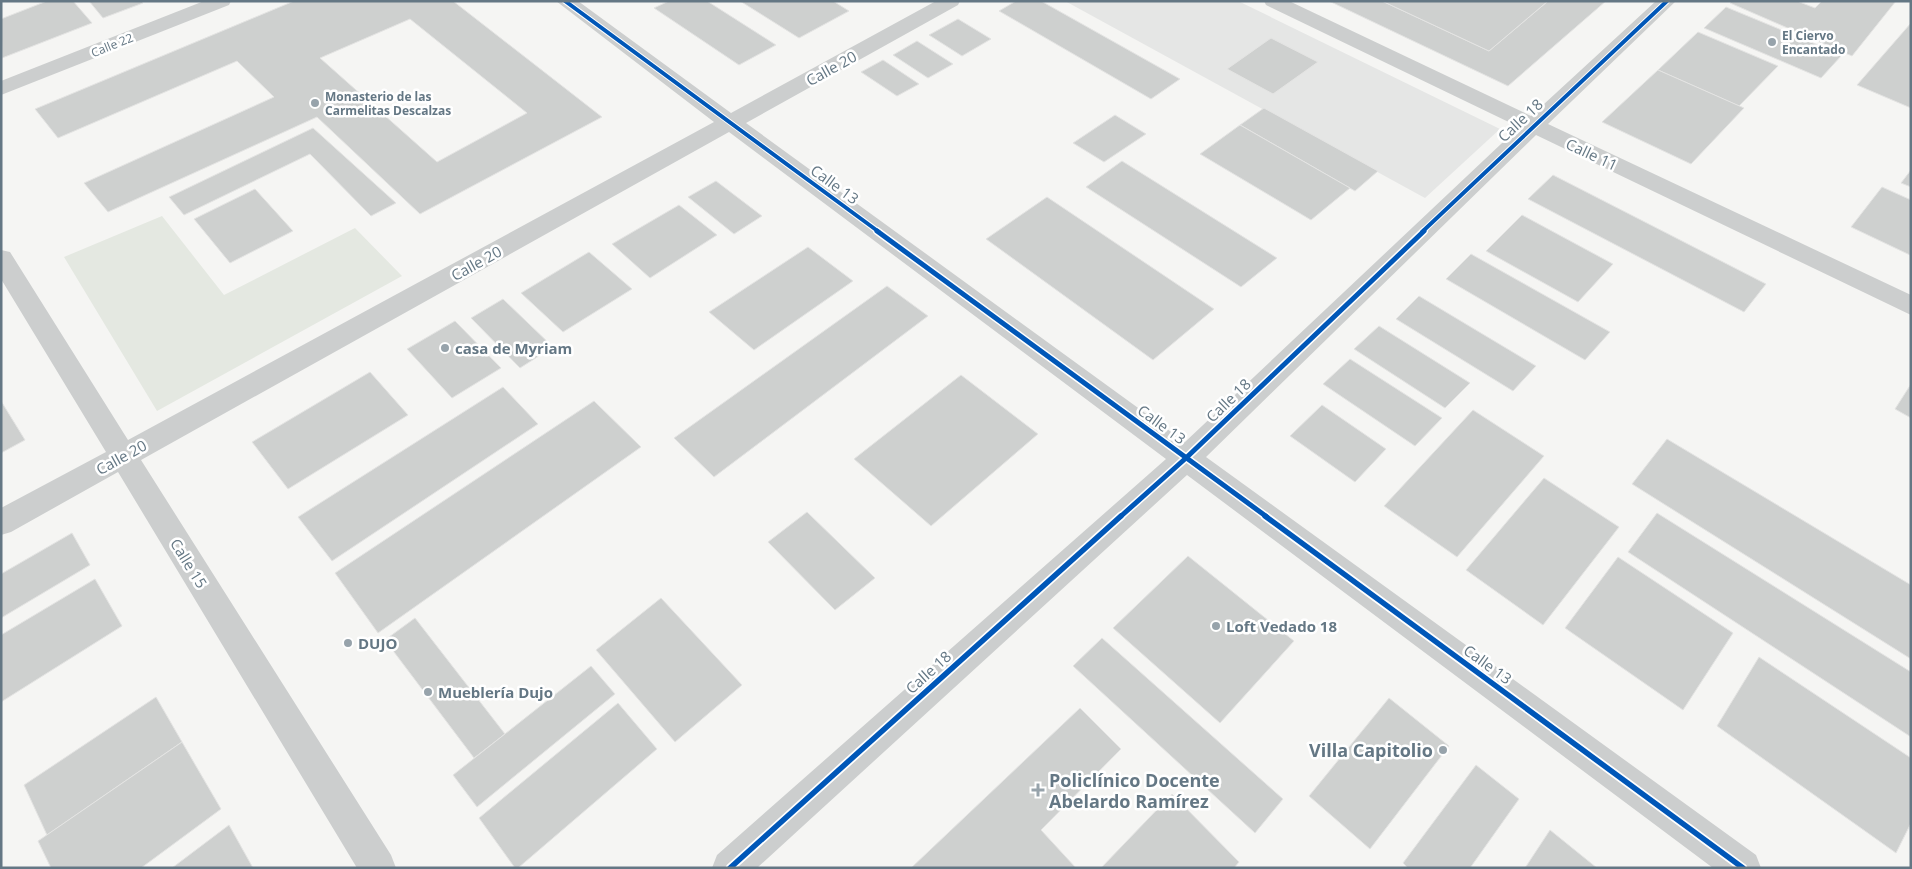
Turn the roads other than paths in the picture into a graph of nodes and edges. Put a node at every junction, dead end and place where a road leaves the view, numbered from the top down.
1 (222, 1) edge
2 (565, 1) edge
3 (951, 1) edge
4 (1273, 1) edge
5 (1667, 1) edge
6 (1, 88) edge
7 (731, 123) junction
8 (1532, 126) junction
9 (1, 258) edge
10 (1911, 306) edge
11 (123, 456) junction
12 (1186, 458) junction
13 (1, 524) edge
14 (378, 868) edge
15 (730, 868) edge
16 (1743, 868) edge

1 - 6 street, Calle 22
2 - 7 street, Calle 13
3 - 7 street, Calle 20
4 - 8 street, Calle 11
5 - 8 street, Calle 18
7 - 11 street, Calle 20
7 - 12 street, Calle 13
8 - 10 street, Calle 11
8 - 12 street, Calle 18
9 - 11 street, Calle 15
11 - 13 street, Calle 20
11 - 14 street, Calle 15
12 - 15 street, Calle 18
12 - 16 street, Calle 13

